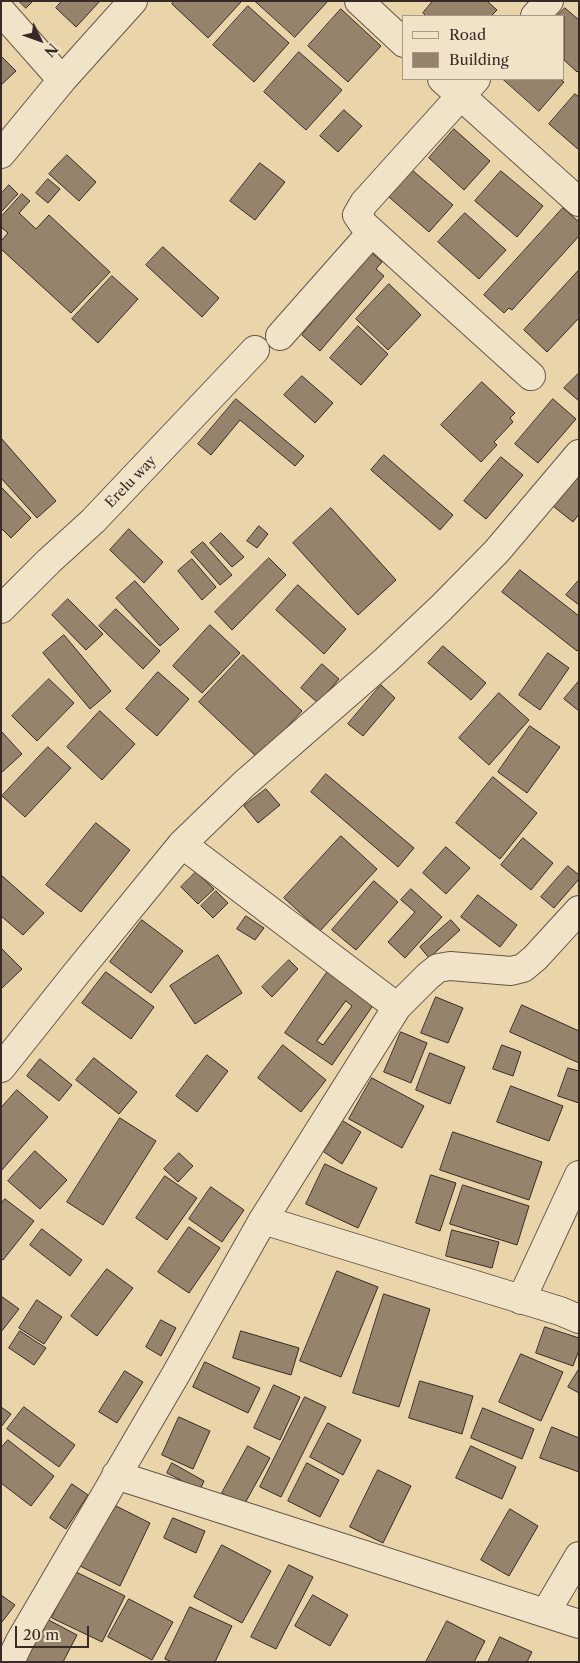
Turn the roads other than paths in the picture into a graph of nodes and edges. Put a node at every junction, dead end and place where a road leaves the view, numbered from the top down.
1 (132, 1) edge
2 (359, 1) edge
3 (549, 1) edge
4 (1, 11) edge
5 (536, 15) edge
6 (402, 41) edge
7 (62, 80) junction
8 (459, 84) edge
9 (1, 154) edge
10 (579, 202) edge
11 (372, 232) junction
12 (280, 336) dead end
13 (255, 350) dead end
14 (531, 376) dead end
15 (579, 454) edge
16 (1, 609) edge
17 (182, 844) junction
18 (579, 910) edge
19 (397, 1007) junction
20 (1, 1068) edge
21 (579, 1175) edge
22 (263, 1220) junction
23 (521, 1300) junction
24 (579, 1319) edge
25 (116, 1475) junction
26 (579, 1556) edge
27 (546, 1612) junction
28 (579, 1624) edge
29 (10, 1662) edge

1 - 7 street
2 - 6 street
3 - 5 street
4 - 7 street
7 - 9 street
8 - 10 street
8 - 11 street
11 - 12 street
11 - 14 street
13 - 16 street, Erelu way
15 - 17 street
17 - 19 street
17 - 20 street
18 - 19 street
19 - 22 street
21 - 23 street
22 - 23 street
22 - 25 street
23 - 24 street
25 - 27 street
25 - 29 street
26 - 27 street
27 - 28 street

